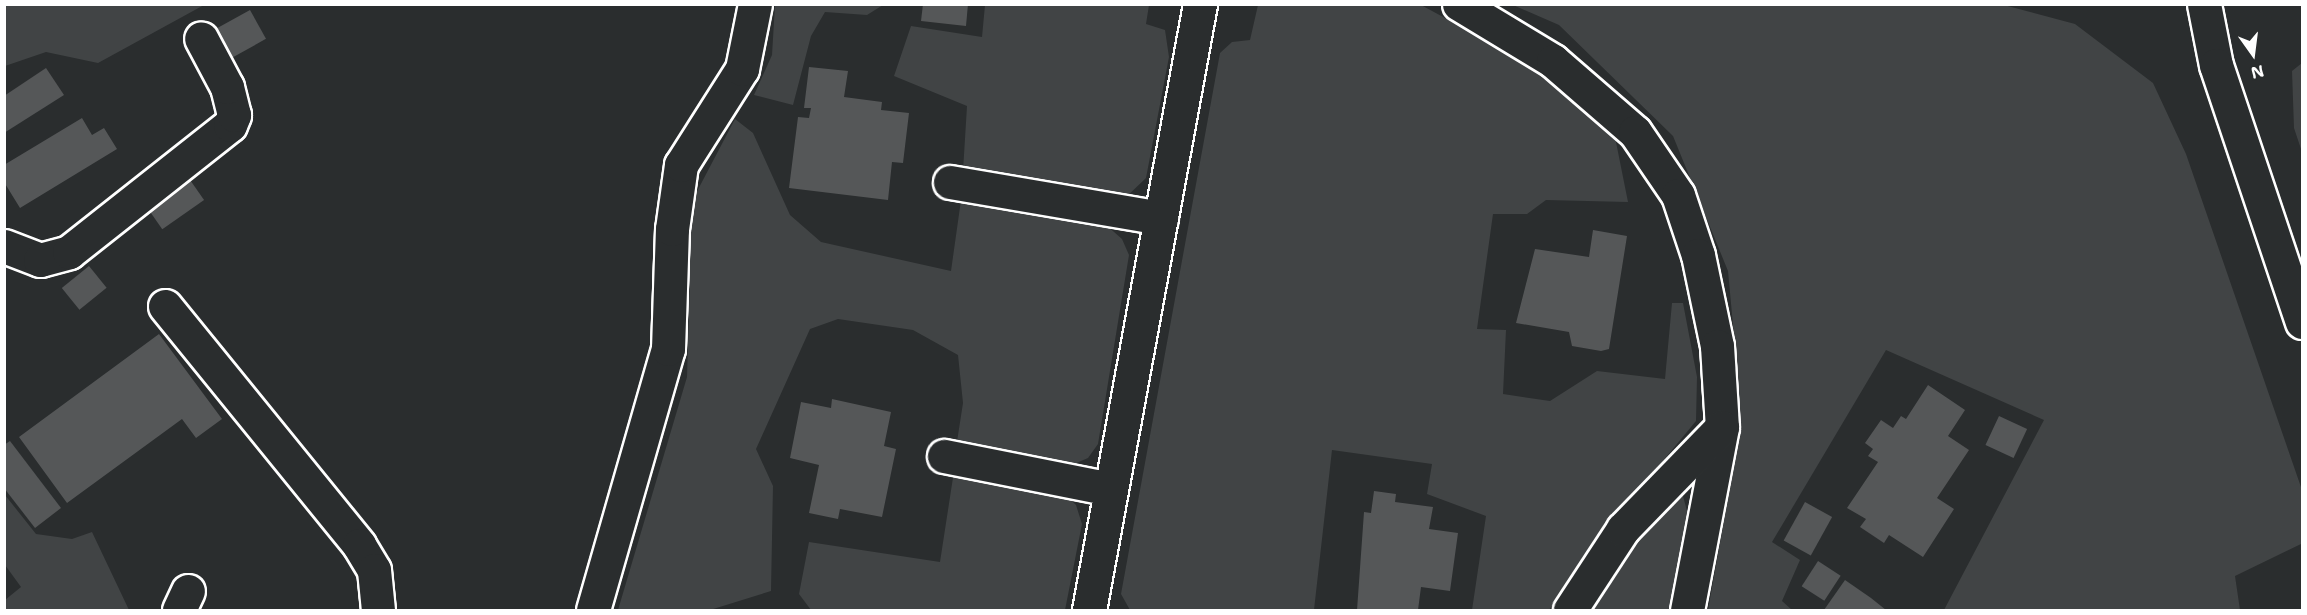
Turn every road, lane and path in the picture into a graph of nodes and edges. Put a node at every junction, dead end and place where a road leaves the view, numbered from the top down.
1 (755, 4) edge
2 (1200, 4) edge
3 (1459, 4) edge
4 (2204, 4) edge
5 (201, 38) dead end
6 (950, 182) dead end
7 (1161, 218) junction
8 (4, 246) edge
9 (165, 306) dead end
10 (2302, 322) edge
11 (1722, 427) junction
12 (944, 456) dead end
13 (1112, 489) junction
14 (378, 610) edge
15 (593, 610) edge
16 (1089, 610) edge
17 (1570, 610) edge
18 (1687, 610) edge

1 - 15 main road
2 - 7 main road
3 - 11 main road
4 - 10 main road
5 - 8 main road
6 - 7 main road
7 - 13 main road
9 - 14 main road
11 - 17 main road
11 - 18 main road
12 - 13 main road
13 - 16 main road

